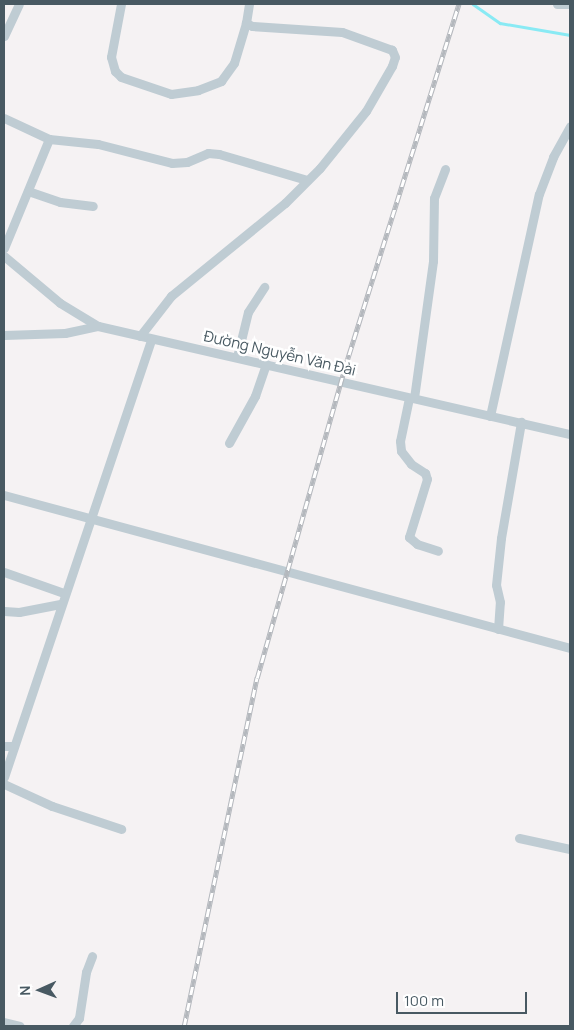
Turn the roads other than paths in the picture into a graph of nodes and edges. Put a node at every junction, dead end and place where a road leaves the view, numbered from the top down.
1 (19, 4) edge
2 (121, 4) edge
3 (249, 4) edge
4 (557, 4) edge
5 (570, 4) edge
6 (246, 23) junction
7 (4, 36) edge
8 (4, 118) edge
9 (570, 126) edge
10 (49, 139) junction
11 (562, 141) junction
12 (570, 148) edge
13 (445, 169) dead end
14 (307, 180) junction
15 (28, 191) junction
16 (93, 206) dead end
17 (4, 248) edge
18 (4, 256) edge
19 (264, 287) dead end
20 (98, 326) junction
21 (4, 335) edge
22 (140, 336) junction
23 (151, 339) junction
24 (237, 357) junction
25 (266, 364) junction
26 (412, 398) junction
27 (490, 416) junction
28 (521, 422) junction
29 (570, 434) edge
30 (229, 443) dead end
31 (4, 495) edge
32 (90, 520) junction
33 (438, 550) dead end
34 (4, 572) edge
35 (64, 593) junction
36 (60, 604) junction
37 (4, 611) edge
38 (498, 629) junction
39 (570, 648) edge
40 (4, 746) edge
41 (14, 746) junction
42 (4, 777) edge
43 (4, 784) edge
44 (121, 829) dead end
45 (519, 838) dead end
46 (570, 849) edge
47 (92, 956) dead end
48 (4, 1022) edge
49 (20, 1026) edge
50 (73, 1026) edge

1 - 7 street
2 - 6 street
3 - 6 street
4 - 5 street
6 - 14 street
8 - 10 street
9 - 11 street
10 - 14 street
10 - 15 street
11 - 12 street
11 - 27 street
13 - 26 street
14 - 22 street
15 - 16 street
15 - 17 street
18 - 20 street, Đường Nguyễn Văn Đài
19 - 24 street
20 - 21 street
20 - 22 street, Đường Nguyễn Văn Đài
22 - 23 street, Đường Nguyễn Văn Đài
23 - 24 street, Đường Nguyễn Văn Đài
23 - 32 street
24 - 25 street, Đường Nguyễn Văn Đài
25 - 26 street, Đường Nguyễn Văn Đài
25 - 30 street
26 - 27 street, Đường Nguyễn Văn Đài
26 - 33 street
27 - 28 street, Đường Nguyễn Văn Đài
28 - 29 street, Đường Nguyễn Văn Đài
28 - 38 street
31 - 32 street
32 - 35 street
32 - 38 street
34 - 35 street
35 - 36 street
36 - 37 street
36 - 41 street
38 - 39 street
40 - 41 street
41 - 42 street
43 - 44 street
45 - 46 street
47 - 50 street
48 - 49 street

